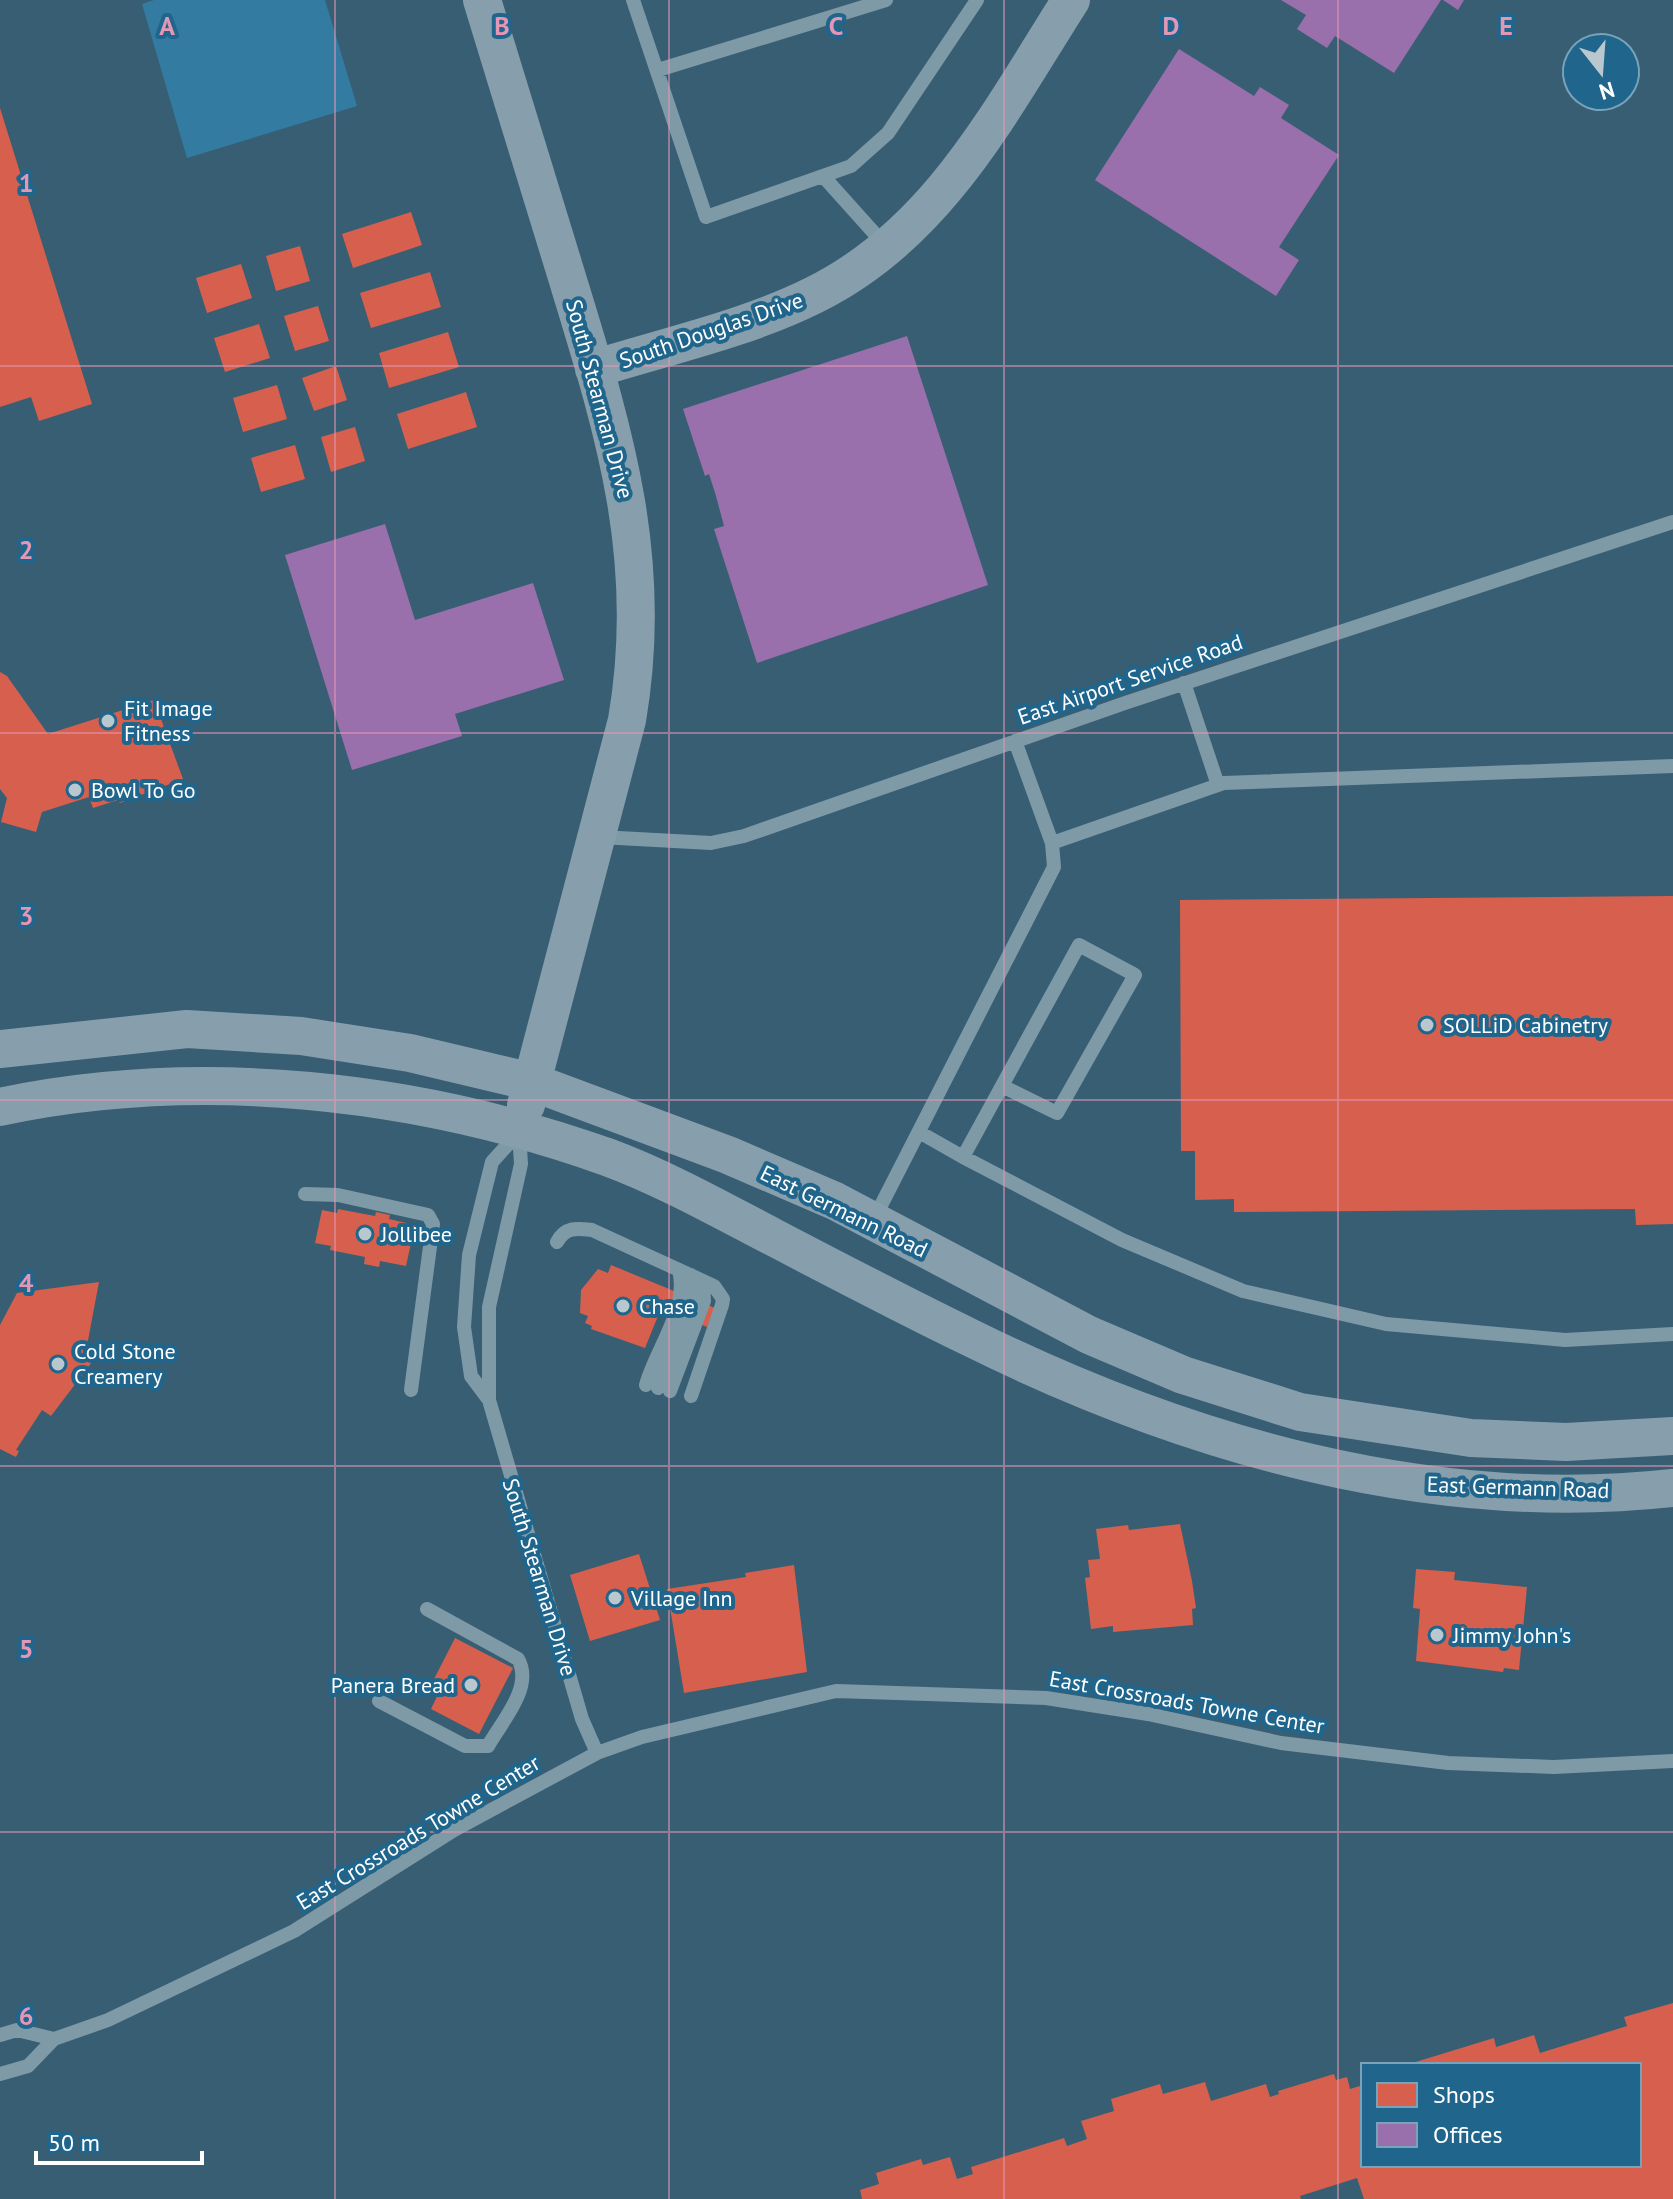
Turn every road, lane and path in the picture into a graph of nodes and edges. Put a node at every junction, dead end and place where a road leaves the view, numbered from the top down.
1 (482, 0) edge
2 (633, 0) edge
3 (886, 0) edge
4 (977, 0) edge
5 (1071, 0) edge
6 (658, 70) junction
7 (823, 176) junction
8 (887, 248) junction
9 (594, 369) junction
10 (1673, 522) edge
11 (1184, 683) junction
12 (1015, 741) junction
13 (1673, 766) edge
14 (1218, 785) junction
15 (595, 837) junction
16 (1052, 843) junction
17 (0, 1049) edge
18 (532, 1082) junction
19 (1002, 1086) junction
20 (0, 1107) edge
21 (519, 1131) junction
22 (919, 1132) junction
23 (963, 1157) junction
24 (305, 1194) dead end
25 (873, 1222) junction
26 (557, 1242) dead end
27 (697, 1278) junction
28 (1673, 1334) edge
29 (411, 1390) dead end
30 (670, 1391) junction
31 (489, 1400) junction
32 (1108, 1400) junction
33 (1314, 1414) junction
34 (1673, 1436) edge
35 (1673, 1488) edge
36 (427, 1609) dead end
37 (379, 1701) dead end
38 (597, 1753) junction
39 (1673, 1761) edge
40 (0, 2035) edge
41 (54, 2039) junction
42 (0, 2074) edge

1 - 9 main road, South Stearman Drive
2 - 6 lane
3 - 6 lane
4 - 7 lane
5 - 8 main road, South Douglas Drive
6 - 7 lane
7 - 8 lane
8 - 9 main road, South Douglas Drive
9 - 15 main road, South Stearman Drive
10 - 11 lane, East Airport Service Road
11 - 12 lane, East Airport Service Road
11 - 14 lane
12 - 15 lane, East Airport Service Road
12 - 16 lane
13 - 14 lane
14 - 16 lane
15 - 18 main road, South Stearman Drive
16 - 22 lane
17 - 18 main road, East Germann Road
18 - 21 main road, South Stearman Drive
18 - 25 main road, East Germann Road
19 - 19 lane
19 - 23 lane
20 - 21 main road, East Germann Road
21 - 31 lane, South Stearman Drive
21 - 31 lane, South Stearman Drive
21 - 32 main road, East Germann Road
22 - 23 lane
22 - 25 lane
23 - 28 lane
24 - 29 lane
25 - 33 main road, East Germann Road
26 - 27 lane
27 - 30 lane
27 - 30 lane
27 - 30 lane
31 - 38 lane, South Stearman Drive
32 - 33 main road
32 - 35 main road, East Germann Road
33 - 34 main road, East Germann Road
36 - 37 lane
38 - 39 lane, East Crossroads Towne Center
38 - 41 lane, East Crossroads Towne Center
40 - 41 lane
41 - 42 lane, East Crossroads Towne Center

